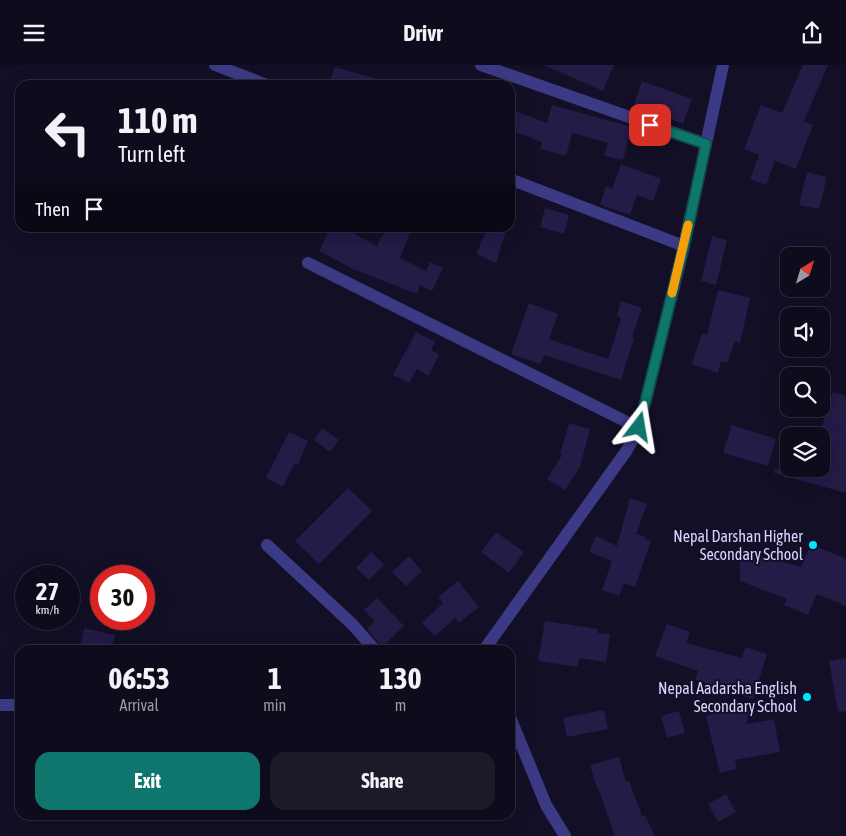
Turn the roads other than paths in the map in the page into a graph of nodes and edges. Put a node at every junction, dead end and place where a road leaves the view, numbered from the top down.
1 (215, 65) edge
2 (481, 65) edge
3 (723, 65) edge
4 (254, 80) edge
5 (706, 144) junction
6 (515, 181) edge
7 (684, 246) junction
8 (308, 263) dead end
9 (639, 427) junction
10 (267, 545) dead end
11 (371, 645) edge
12 (488, 645) edge
13 (0, 705) edge
14 (15, 705) edge
15 (515, 729) edge
16 (565, 836) edge

1 - 4 street
2 - 5 street
3 - 5 street
5 - 7 street
6 - 7 street
7 - 9 street
8 - 9 street
9 - 12 street
10 - 11 street
13 - 14 street
15 - 16 street

